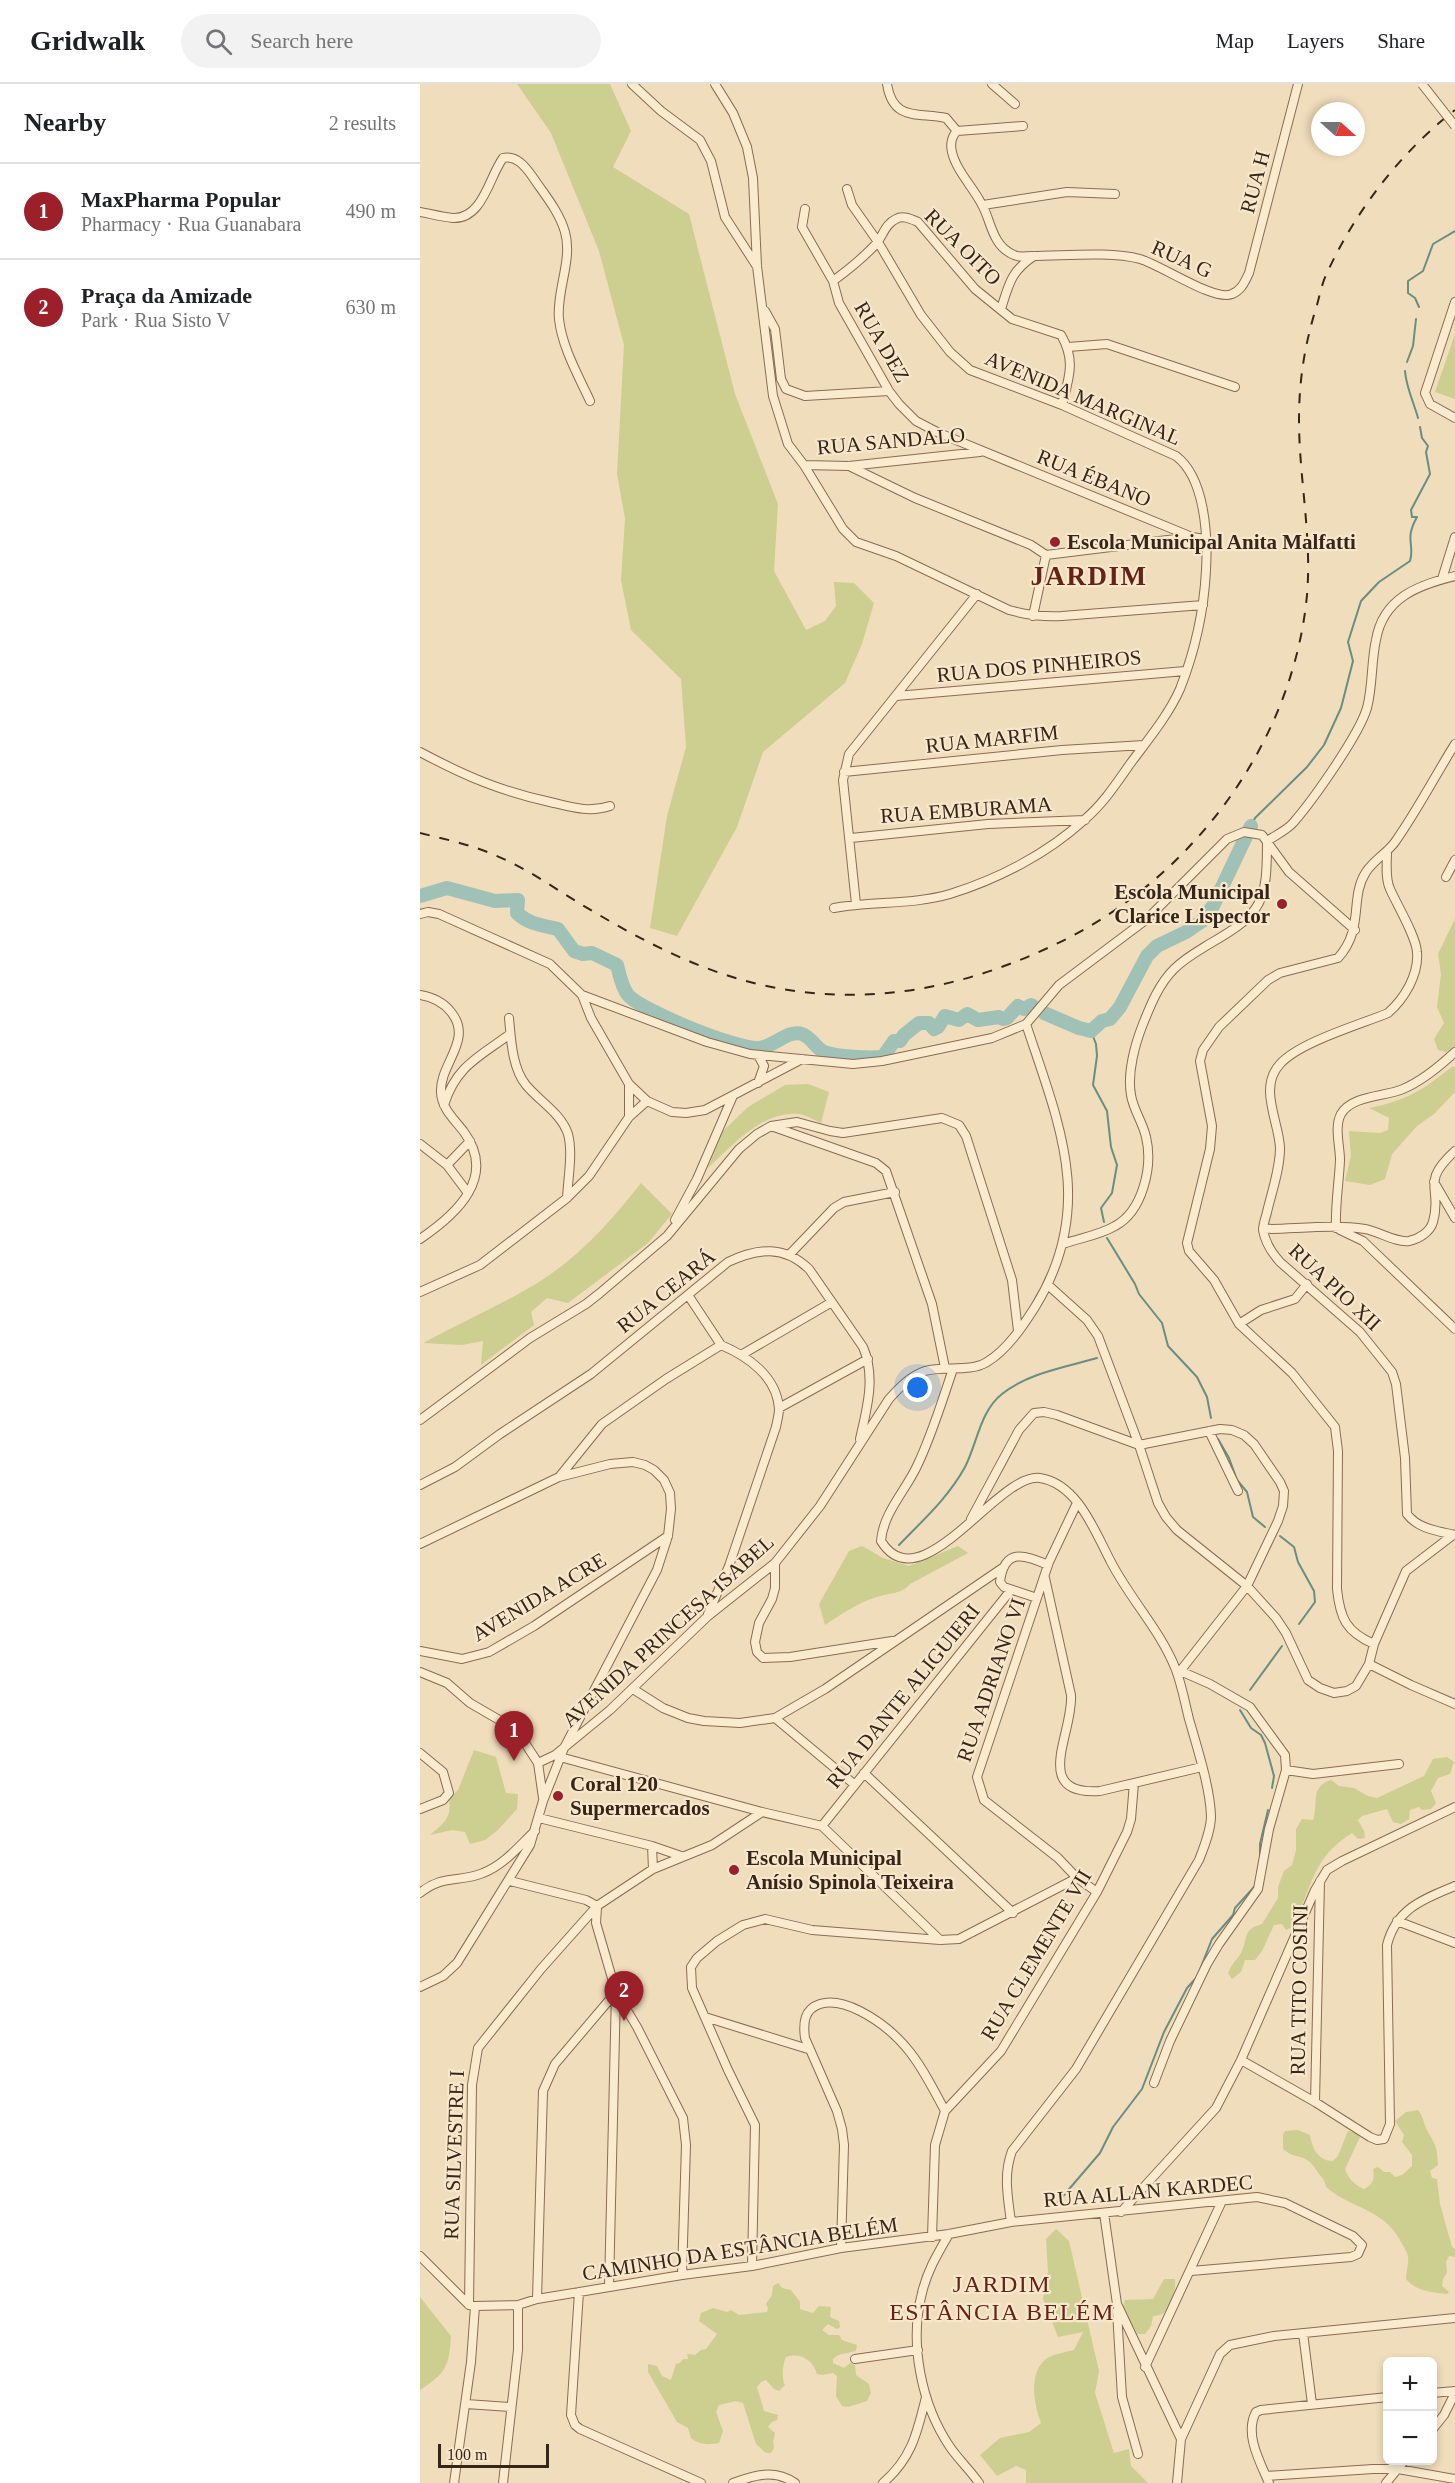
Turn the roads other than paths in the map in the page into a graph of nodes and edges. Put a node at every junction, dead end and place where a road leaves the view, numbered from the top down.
1 (632, 84) edge
2 (715, 84) edge
3 (887, 84) edge
4 (992, 84) edge
5 (1298, 84) edge
6 (1422, 84) edge
7 (1015, 104) dead end
8 (1023, 126) dead end
9 (1455, 126) edge
10 (957, 130) junction
11 (847, 189) dead end
12 (1115, 194) dead end
13 (982, 205) junction
14 (805, 209) dead end
15 (420, 212) edge
16 (878, 242) junction
17 (1034, 256) junction
18 (757, 266) junction
19 (833, 281) junction
20 (1242, 287) joint
21 (1455, 302) edge
22 (763, 307) junction
23 (1001, 309) junction
24 (1068, 346) junction
25 (1235, 387) dead end
26 (889, 391) junction
27 (590, 401) dead end
28 (1062, 405) junction
29 (1455, 418) edge
30 (982, 452) junction
31 (804, 465) junction
32 (849, 466) junction
33 (1192, 537) junction
34 (1455, 537) edge
35 (1205, 539) junction
36 (1046, 555) junction
37 (1455, 576) edge
38 (1442, 579) junction
39 (976, 594) junction
40 (1203, 604) junction
41 (1033, 616) junction
42 (1185, 671) junction
43 (896, 696) junction
44 (1455, 744) edge
45 (1144, 746) junction
46 (420, 752) edge
47 (843, 772) junction
48 (610, 806) dead end
49 (1084, 820) junction
50 (851, 838) junction
51 (1267, 841) junction
52 (1387, 852) junction
53 (1455, 860) edge
54 (1446, 877) dead end
55 (856, 904) junction
56 (834, 908) dead end
57 (420, 914) edge
58 (1355, 930) junction
59 (420, 995) edge
60 (582, 995) junction
61 (605, 1004) junction
62 (509, 1018) dead end
63 (591, 1018) junction
64 (1026, 1023) junction
65 (510, 1034) junction
66 (1455, 1052) edge
67 (758, 1055) junction
68 (802, 1059) junction
69 (758, 1083) junction
70 (629, 1084) junction
71 (732, 1097) junction
72 (647, 1101) junction
73 (444, 1106) junction
74 (629, 1117) junction
75 (771, 1126) junction
76 (470, 1141) junction
77 (420, 1144) edge
78 (1455, 1151) edge
79 (447, 1165) junction
80 (1433, 1181) junction
81 (895, 1192) junction
82 (468, 1193) junction
83 (567, 1198) junction
84 (1455, 1218) edge
85 (1336, 1228) junction
86 (1263, 1229) junction
87 (667, 1236) junction
88 (420, 1239) edge
89 (1063, 1244) junction
90 (790, 1254) junction
91 (1307, 1284) junction
92 (1048, 1285) junction
93 (420, 1292) edge
94 (688, 1295) junction
95 (832, 1302) junction
96 (1239, 1324) junction
97 (1455, 1329) edge
98 (1018, 1331) junction
99 (721, 1345) junction
100 (741, 1354) junction
101 (868, 1359) junction
102 (949, 1368) junction
103 (779, 1408) junction
104 (420, 1420) edge
105 (1209, 1431) junction
106 (1139, 1445) junction
107 (858, 1446) junction
108 (559, 1477) junction
109 (420, 1485) edge
110 (1238, 1491) dead end
111 (1077, 1503) junction
112 (968, 1523) junction
113 (1454, 1535) edge
114 (668, 1536) junction
115 (420, 1544) edge
116 (775, 1563) junction
117 (1048, 1565) junction
118 (1004, 1568) junction
119 (1045, 1576) junction
120 (1247, 1586) junction
121 (1011, 1590) junction
122 (1037, 1598) junction
123 (708, 1616) junction
124 (894, 1641) junction
125 (1374, 1644) junction
126 (420, 1651) edge
127 (1369, 1664) junction
128 (1178, 1670) junction
129 (420, 1672) edge
130 (633, 1689) junction
131 (1455, 1704) edge
132 (775, 1718) junction
133 (564, 1748) junction
134 (420, 1753) edge
135 (558, 1756) junction
136 (538, 1763) junction
137 (1399, 1764) dead end
138 (1202, 1767) junction
139 (1286, 1770) junction
140 (864, 1773) junction
141 (1134, 1783) junction
142 (855, 1785) junction
143 (542, 1796) junction
144 (1455, 1807) edge
145 (420, 1809) edge
146 (762, 1812) junction
147 (539, 1818) junction
148 (822, 1826) junction
149 (536, 1830) junction
150 (652, 1846) junction
151 (681, 1856) junction
152 (653, 1869) junction
153 (1077, 1878) junction
154 (1320, 1879) junction
155 (510, 1881) junction
156 (1455, 1886) edge
157 (1097, 1892) junction
158 (420, 1893) edge
159 (597, 1905) junction
160 (1013, 1912) junction
161 (1397, 1921) junction
162 (940, 1940) junction
163 (1455, 1943) edge
164 (420, 1987) edge
165 (616, 1992) junction
166 (705, 2017) junction
167 (808, 2049) junction
168 (1241, 2060) junction
169 (1154, 2083) dead end
170 (1315, 2102) junction
171 (945, 2111) junction
172 (1222, 2201) junction
173 (1121, 2212) junction
174 (1104, 2213) junction
175 (1011, 2222) junction
176 (949, 2234) junction
177 (932, 2237) junction
178 (841, 2248) junction
179 (420, 2256) edge
180 (752, 2266) junction
181 (1191, 2271) junction
182 (682, 2275) junction
183 (609, 2288) junction
184 (579, 2292) junction
185 (537, 2300) junction
186 (1117, 2304) junction
187 (518, 2305) junction
188 (472, 2306) junction
189 (1455, 2318) edge
190 (1303, 2332) junction
191 (918, 2350) junction
192 (855, 2359) dead end
193 (1145, 2367) junction
194 (1455, 2392) edge
195 (1437, 2393) edge
196 (926, 2397) junction
197 (1383, 2397) edge
198 (466, 2404) junction
199 (1312, 2404) junction
200 (511, 2407) junction
201 (1437, 2424) edge
202 (1181, 2439) junction
203 (1138, 2454) dead end
204 (1402, 2465) edge
205 (1398, 2469) junction
206 (1455, 2479) edge
207 (1267, 2480) edge
208 (454, 2483) edge
209 (503, 2483) edge
210 (701, 2483) edge
211 (733, 2483) edge
212 (795, 2483) edge
213 (883, 2483) edge
214 (979, 2483) edge
215 (1177, 2483) edge
216 (1386, 2483) edge

1 - 18 street
2 - 18 street
3 - 10 street
4 - 7 street
5 - 20 street, RUA H
6 - 9 street, bridge
8 - 10 street
10 - 13 street, RUA G
11 - 16 street, AVENIDA MARGINAL
12 - 13 street
13 - 17 street, RUA G
14 - 19 street, RUA DEZ
15 - 27 street
16 - 19 street
16 - 23 street, RUA OITO
16 - 28 street, AVENIDA MARGINAL
17 - 20 street, RUA G
17 - 23 street
18 - 22 street
19 - 26 street, RUA DEZ
21 - 29 street
22 - 26 street
22 - 31 street
23 - 24 street, RUA OITO
24 - 25 street
24 - 28 street
26 - 30 street, RUA DEZ
28 - 35 street, AVENIDA MARGINAL
30 - 32 street, RUA SANDALO
30 - 33 street, RUA ÉBANO
31 - 32 street, RUA SANDALO
31 - 39 street
32 - 36 street
33 - 35 street
33 - 36 street
34 - 38 street
35 - 40 street, AVENIDA MARGINAL
36 - 41 street
37 - 38 street
38 - 51 street
39 - 41 street
39 - 43 street
40 - 41 street
40 - 42 street, AVENIDA MARGINAL
42 - 43 street, RUA DOS PINHEIROS
42 - 45 street, AVENIDA MARGINAL
43 - 47 street
44 - 52 street
45 - 47 street, RUA MARFIM
45 - 49 street, AVENIDA MARGINAL
46 - 48 street
47 - 50 street
49 - 50 street, RUA EMBURAMA
49 - 55 street, AVENIDA MARGINAL
50 - 55 street
51 - 58 street
51 - 64 street
51 - 89 street
52 - 58 street
52 - 86 street
53 - 54 street
55 - 56 street, AVENIDA MARGINAL
57 - 60 street
58 - 96 street
59 - 73 street
60 - 61 street
60 - 63 street
61 - 63 street
61 - 67 street
62 - 65 street
63 - 70 street
64 - 68 street
64 - 89 street, AVENIDA PRINCESA ISABEL
65 - 73 street
65 - 83 street
66 - 85 street
67 - 68 street
67 - 69 street
68 - 69 street
69 - 71 street
70 - 72 street
70 - 74 street
71 - 72 street
71 - 87 street
72 - 74 street
73 - 76 street
74 - 83 street
75 - 81 street
75 - 87 street
75 - 98 street
76 - 79 street
76 - 82 street
77 - 79 street
78 - 80 street
79 - 82 street
80 - 84 street
80 - 85 street
81 - 90 street
81 - 102 street
82 - 88 street
83 - 93 street
85 - 86 street
85 - 97 street
86 - 91 street, RUA PIO XII
87 - 104 street
89 - 92 street, AVENIDA PRINCESA ISABEL
90 - 94 street, RUA CEARÁ
90 - 95 street
91 - 96 street
91 - 113 street, RUA PIO XII
92 - 98 street, AVENIDA PRINCESA ISABEL
92 - 106 street
94 - 99 street
94 - 109 street, RUA CEARÁ
95 - 100 street
95 - 101 street
96 - 125 street
98 - 102 street, AVENIDA PRINCESA ISABEL
99 - 100 street
99 - 108 street
100 - 103 street
101 - 103 street
101 - 107 street
102 - 107 street, AVENIDA PRINCESA ISABEL
102 - 112 street
103 - 123 street
105 - 106 street
105 - 110 street
105 - 120 street
106 - 112 street
106 - 120 street
107 - 116 street, AVENIDA PRINCESA ISABEL
108 - 114 street
108 - 115 street
111 - 112 street
111 - 117 street, RUA ADRIANO VI
111 - 128 street
113 - 125 street
114 - 126 street, AVENIDA ACRE
114 - 133 street
116 - 123 street, AVENIDA PRINCESA ISABEL
116 - 124 street
117 - 118 street
117 - 119 street, RUA ADRIANO VI
118 - 121 street
118 - 124 street
119 - 122 street, RUA ADRIANO VI
119 - 141 street
120 - 127 street
120 - 128 street
121 - 122 street
121 - 140 street, RUA DANTE ALIGUIERI
122 - 153 street, RUA ADRIANO VI
123 - 130 street, AVENIDA PRINCESA ISABEL
124 - 132 street
125 - 127 street
127 - 131 street
128 - 138 street
128 - 139 street
129 - 136 street
130 - 132 street
130 - 133 street, AVENIDA PRINCESA ISABEL
132 - 142 street
133 - 135 street, AVENIDA PRINCESA ISABEL
134 - 145 street
135 - 136 street, AVENIDA PRINCESA ISABEL
135 - 143 street, AVENIDA PRINCESA ISABEL
135 - 146 street
136 - 143 street, AVENIDA PRINCESA ISABEL
137 - 139 street
138 - 141 street
138 - 175 street
139 - 169 street
140 - 142 street, RUA DANTE ALIGUIERI
140 - 160 street
141 - 157 street, RUA CLEMENTE VII
142 - 148 street, RUA DANTE ALIGUIERI
143 - 147 street, AVENIDA PRINCESA ISABEL
144 - 154 street
146 - 148 street
146 - 151 street, RUA SILVESTRE I
147 - 149 street, AVENIDA PRINCESA ISABEL
147 - 150 street
148 - 162 street
149 - 155 street, AVENIDA PRINCESA ISABEL
149 - 158 street
150 - 151 street
150 - 152 street
151 - 152 street, RUA SILVESTRE I
152 - 159 street, RUA SILVESTRE I
153 - 157 street, RUA ADRIANO VI
153 - 160 street
154 - 168 street
154 - 170 street, RUA TITO COSINI
155 - 159 street
155 - 164 street, AVENIDA PRINCESA ISABEL
156 - 161 street
157 - 171 street, RUA CLEMENTE VII
159 - 165 street
159 - 188 street, RUA SILVESTRE I
160 - 162 street
161 - 163 street
161 - 170 street
162 - 166 street
165 - 182 street
165 - 183 street
165 - 185 street
166 - 167 street
166 - 180 street
167 - 171 street
167 - 178 street
168 - 170 street
168 - 173 street
171 - 177 street, RUA CLEMENTE VII
172 - 173 street, RUA ALLAN KARDEC
172 - 181 street
172 - 181 street, RUA ALLAN KARDEC
173 - 174 street, RUA ALLAN KARDEC
174 - 175 street, RUA ALLAN KARDEC
174 - 186 street
175 - 176 street, CAMINHO DA ESTÂNCIA BELÉM
176 - 177 street, CAMINHO DA ESTÂNCIA BELÉM
176 - 191 street
177 - 178 street, CAMINHO DA ESTÂNCIA BELÉM
178 - 180 street, CAMINHO DA ESTÂNCIA BELÉM
179 - 188 street
180 - 182 street, CAMINHO DA ESTÂNCIA BELÉM
181 - 193 street
182 - 183 street, CAMINHO DA ESTÂNCIA BELÉM
183 - 184 street, CAMINHO DA ESTÂNCIA BELÉM
184 - 185 street, CAMINHO DA ESTÂNCIA BELÉM
184 - 210 street
185 - 187 street, CAMINHO DA ESTÂNCIA BELÉM
186 - 193 street
186 - 203 street
187 - 188 street, CAMINHO DA ESTÂNCIA BELÉM
187 - 200 street
188 - 198 street, RUA SILVESTRE I
189 - 190 street
190 - 199 street
190 - 202 street
191 - 192 street
191 - 196 street
193 - 202 street
194 - 195 street
194 - 201 street
196 - 213 street
196 - 214 street
197 - 199 street
198 - 200 street
198 - 208 street, RUA SILVESTRE I
199 - 207 street
200 - 209 street
202 - 215 street
204 - 205 street
205 - 206 street
205 - 207 street
205 - 216 street
211 - 212 street

